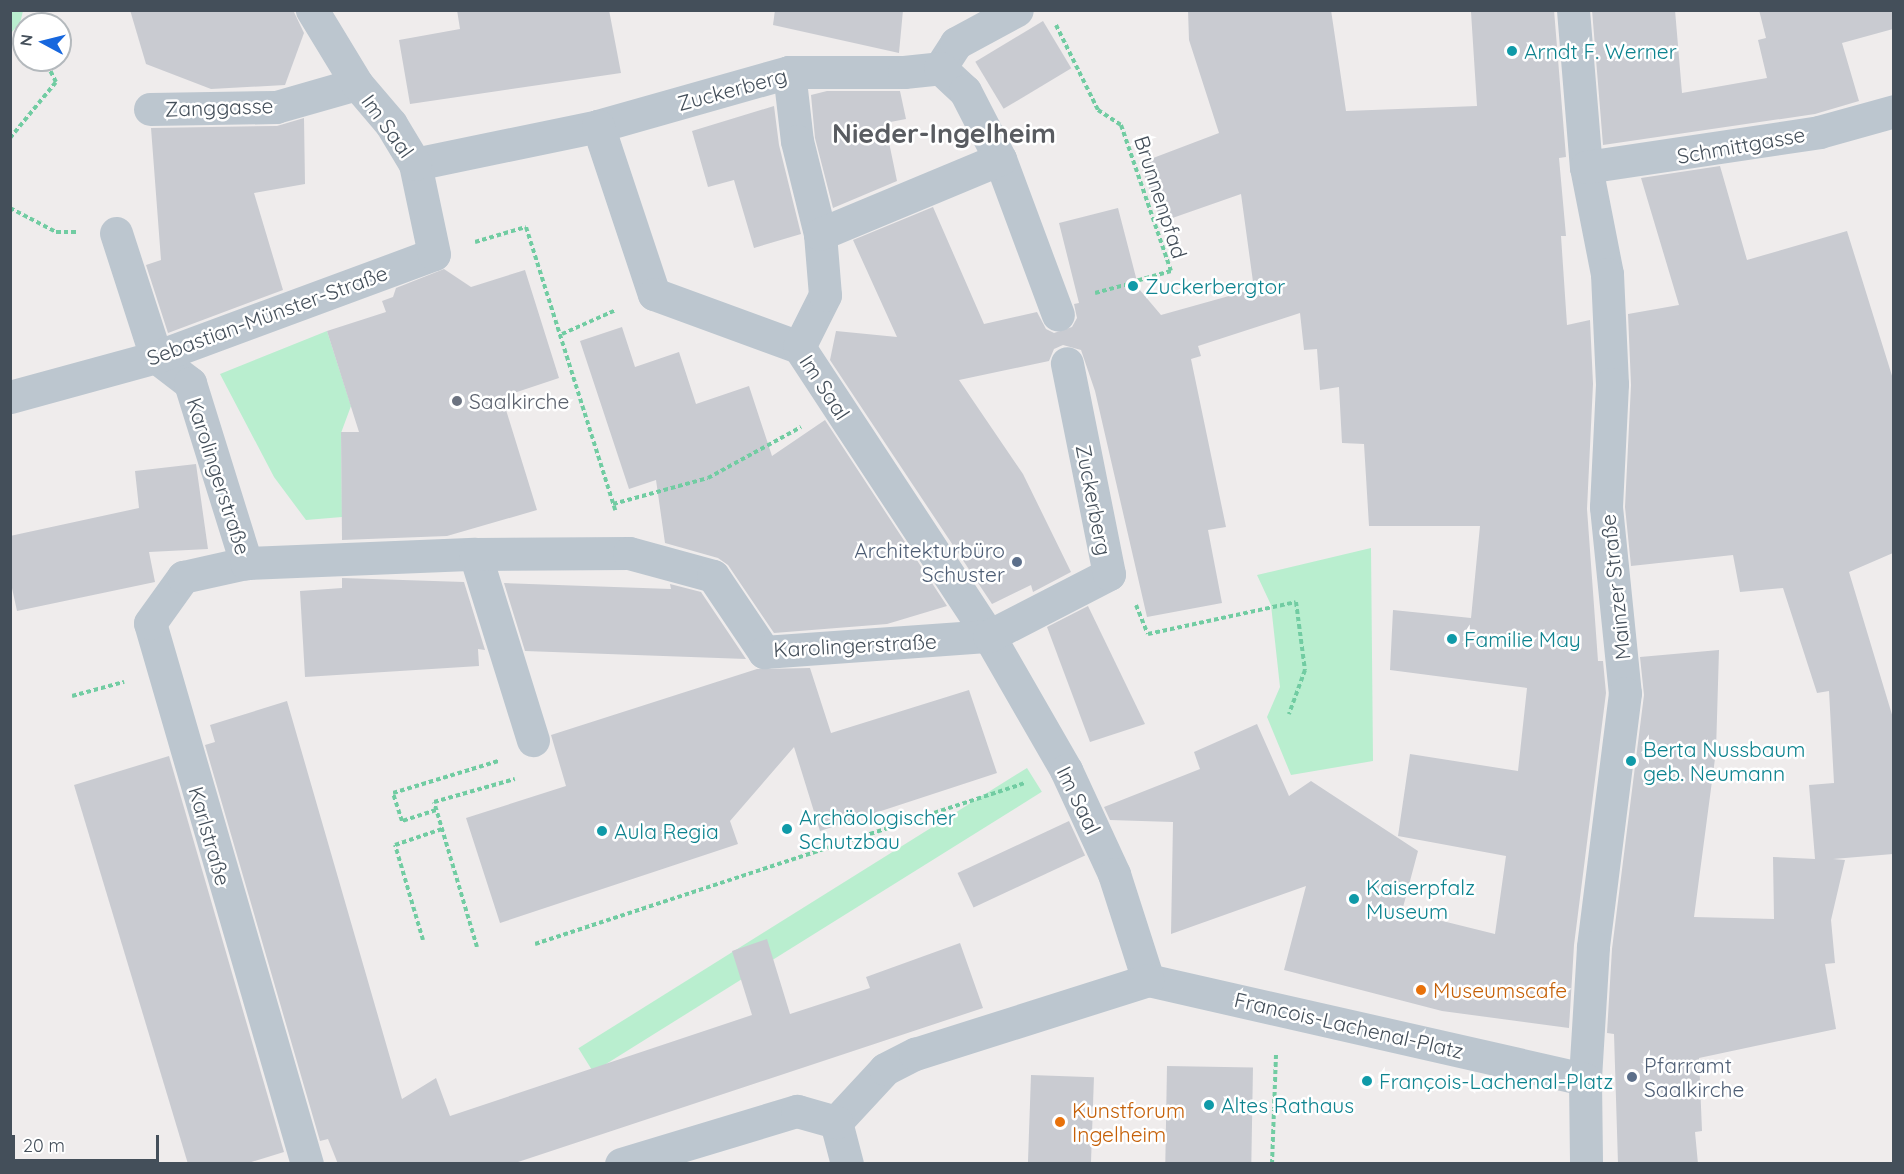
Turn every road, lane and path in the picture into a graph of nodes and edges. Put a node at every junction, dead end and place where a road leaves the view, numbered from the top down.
1 (312, 10) edge
2 (1017, 10) edge
3 (1573, 10) edge
4 (1054, 20) dead end
5 (940, 68) junction
6 (51, 72) edge
7 (789, 72) junction
8 (357, 84) junction
9 (150, 109) dead end
10 (1893, 111) edge
11 (598, 126) junction
12 (10, 138) edge
13 (1000, 159) junction
14 (415, 164) junction
15 (1586, 167) junction
16 (10, 208) edge
17 (116, 233) joint
18 (820, 234) junction
19 (434, 254) junction
20 (1133, 282) dead end
21 (654, 294) junction
22 (1058, 315) dead end
23 (562, 334) junction
24 (799, 347) junction
25 (156, 357) junction
26 (1066, 363) dead end
27 (10, 397) edge
28 (837, 404) junction
29 (613, 504) junction
30 (629, 553) junction
31 (475, 554) junction
32 (246, 563) junction
33 (1109, 574) junction
34 (989, 636) junction
35 (162, 671) junction
36 (72, 696) dead end
37 (1289, 714) dead end
38 (533, 740) dead end
39 (503, 759) dead end
40 (522, 777) dead end
41 (1034, 780) dead end
42 (436, 810) junction
43 (442, 829) junction
44 (423, 940) dead end
45 (535, 944) dead end
46 (477, 947) dead end
47 (1148, 980) junction
48 (1277, 1009) junction
49 (1585, 1079) junction
50 (836, 1122) junction
51 (307, 1164) edge
52 (621, 1164) edge
53 (847, 1164) edge
54 (1272, 1164) edge
55 (1586, 1164) edge

1 - 8 street, Im Saal
2 - 5 street
3 - 15 street, Mainzer Straße
4 - 20 path, Brunnenpfad
5 - 7 street, Zuckerberg
5 - 13 street
6 - 12 path
7 - 11 street, Zuckerberg
7 - 18 street
8 - 9 street, Zanggasse
8 - 14 street, Im Saal
10 - 15 street, Schmittgasse
11 - 14 street, Im Saal
11 - 21 street
13 - 18 street
13 - 22 street
14 - 19 street
15 - 49 street, Mainzer Straße
16 - 17 path
17 - 25 street
18 - 24 street
19 - 23 path
19 - 25 street, Sebastian-Münster-Straße
21 - 23 path
21 - 24 street, Im Saal
23 - 29 path
24 - 28 street, Im Saal
25 - 27 street, Sebastian-Münster-Straße
25 - 32 street, Karolingerstraße
26 - 33 street, Zuckerberg
28 - 29 path
28 - 34 street, Im Saal
29 - 30 path
30 - 31 street, Karolingerstraße
30 - 34 street, Karolingerstraße
31 - 32 street, Karolingerstraße
31 - 38 street
32 - 35 street, Karlstraße
33 - 34 street, Zuckerberg
33 - 37 path
34 - 47 street, Im Saal
35 - 36 path
35 - 51 street, Karlstraße
39 - 42 path
40 - 42 path
41 - 45 path
42 - 43 path
43 - 44 path
43 - 46 path
47 - 48 street, Francois-Lachenal-Platz
47 - 50 street
48 - 49 street, Francois-Lachenal-Platz
48 - 54 path
49 - 55 street, Mainzer Straße
50 - 52 street
50 - 53 street

